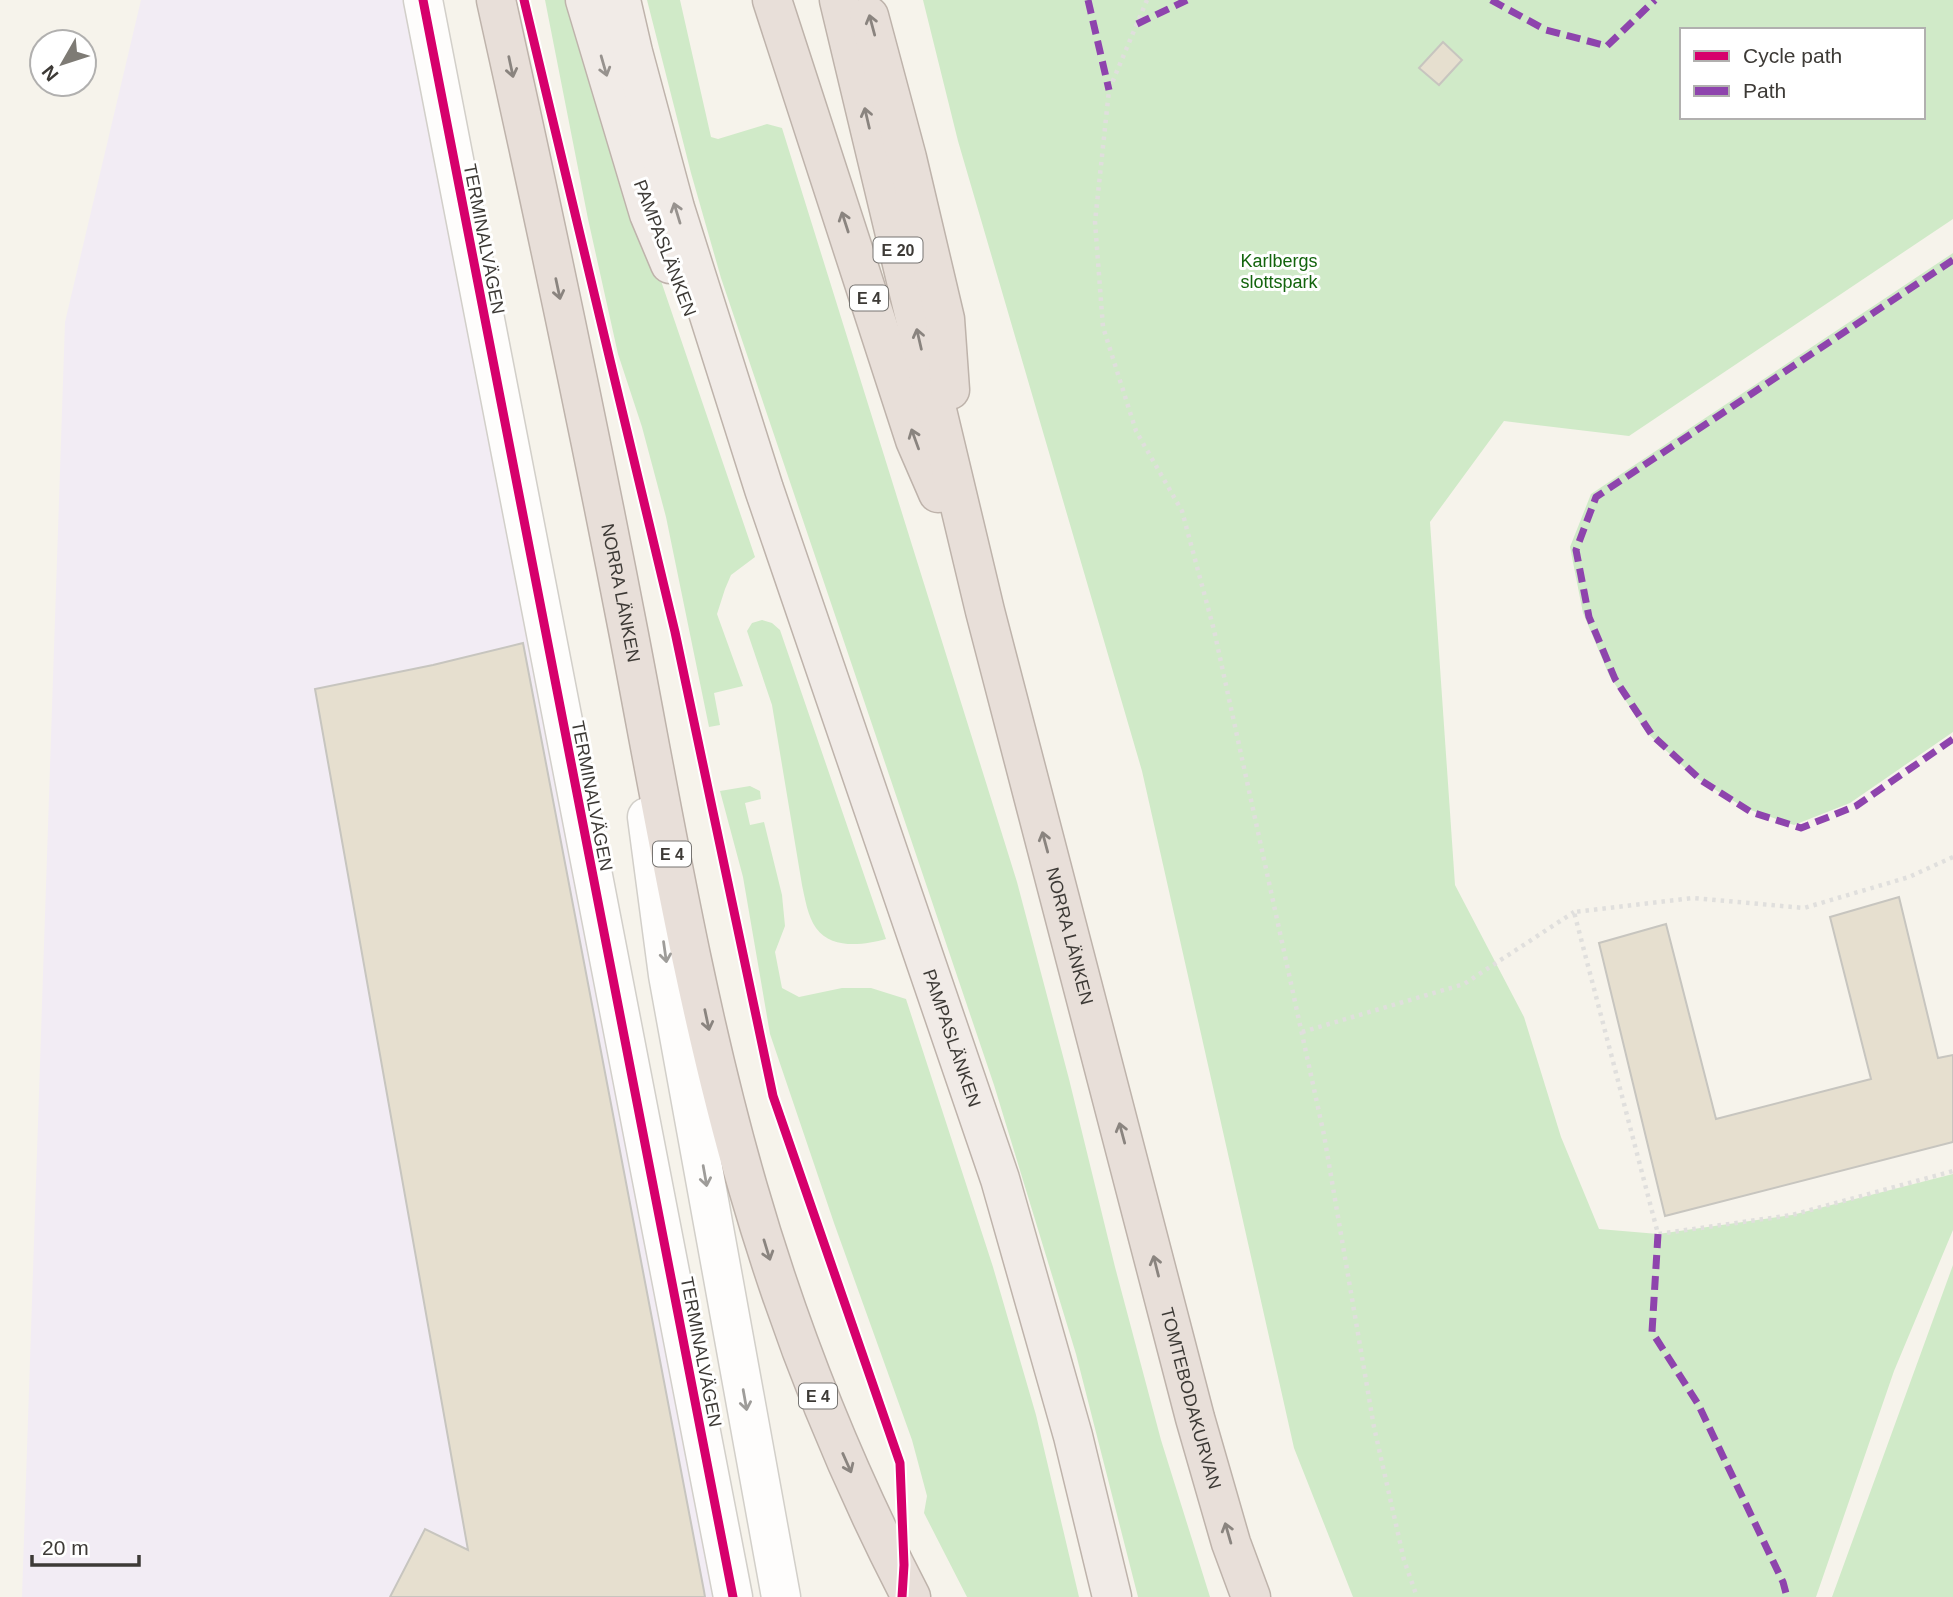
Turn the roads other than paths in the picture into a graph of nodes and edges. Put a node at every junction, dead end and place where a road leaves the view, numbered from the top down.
1 (423, 0) edge
2 (496, 0) edge
3 (585, 0) edge
4 (621, 0) edge
5 (772, 0) edge
6 (839, 0) edge
7 (865, 0) edge
8 (764, 489) junction
9 (958, 501) junction
10 (607, 520) junction
11 (980, 592) junction
12 (1139, 1199) joint
13 (733, 1597) edge
14 (781, 1597) edge
15 (911, 1597) edge
16 (1112, 1597) edge
17 (1251, 1597) edge

1 - 13 street, TERMINALVÄGEN
2 -> 10 highway, NORRA LÄNKEN / E 4
3 -> 8 main road, PAMPASLÄNKEN
8 -> 4 main road, PAMPASLÄNKEN
11 -> 5 highway, NORRA LÄNKEN / E 4
9 -> 6 highway, NORRA LÄNKEN / E 20
9 -> 7 highway
8 - 16 main road, PAMPASLÄNKEN
9 - 11 highway, NORRA LÄNKEN / E 20
10 -> 14 street
10 -> 15 highway, NORRA LÄNKEN / E 4
12 -> 11 highway, NORRA LÄNKEN / E 4
17 -> 12 highway, TOMTEBODAKURVAN / E 4

